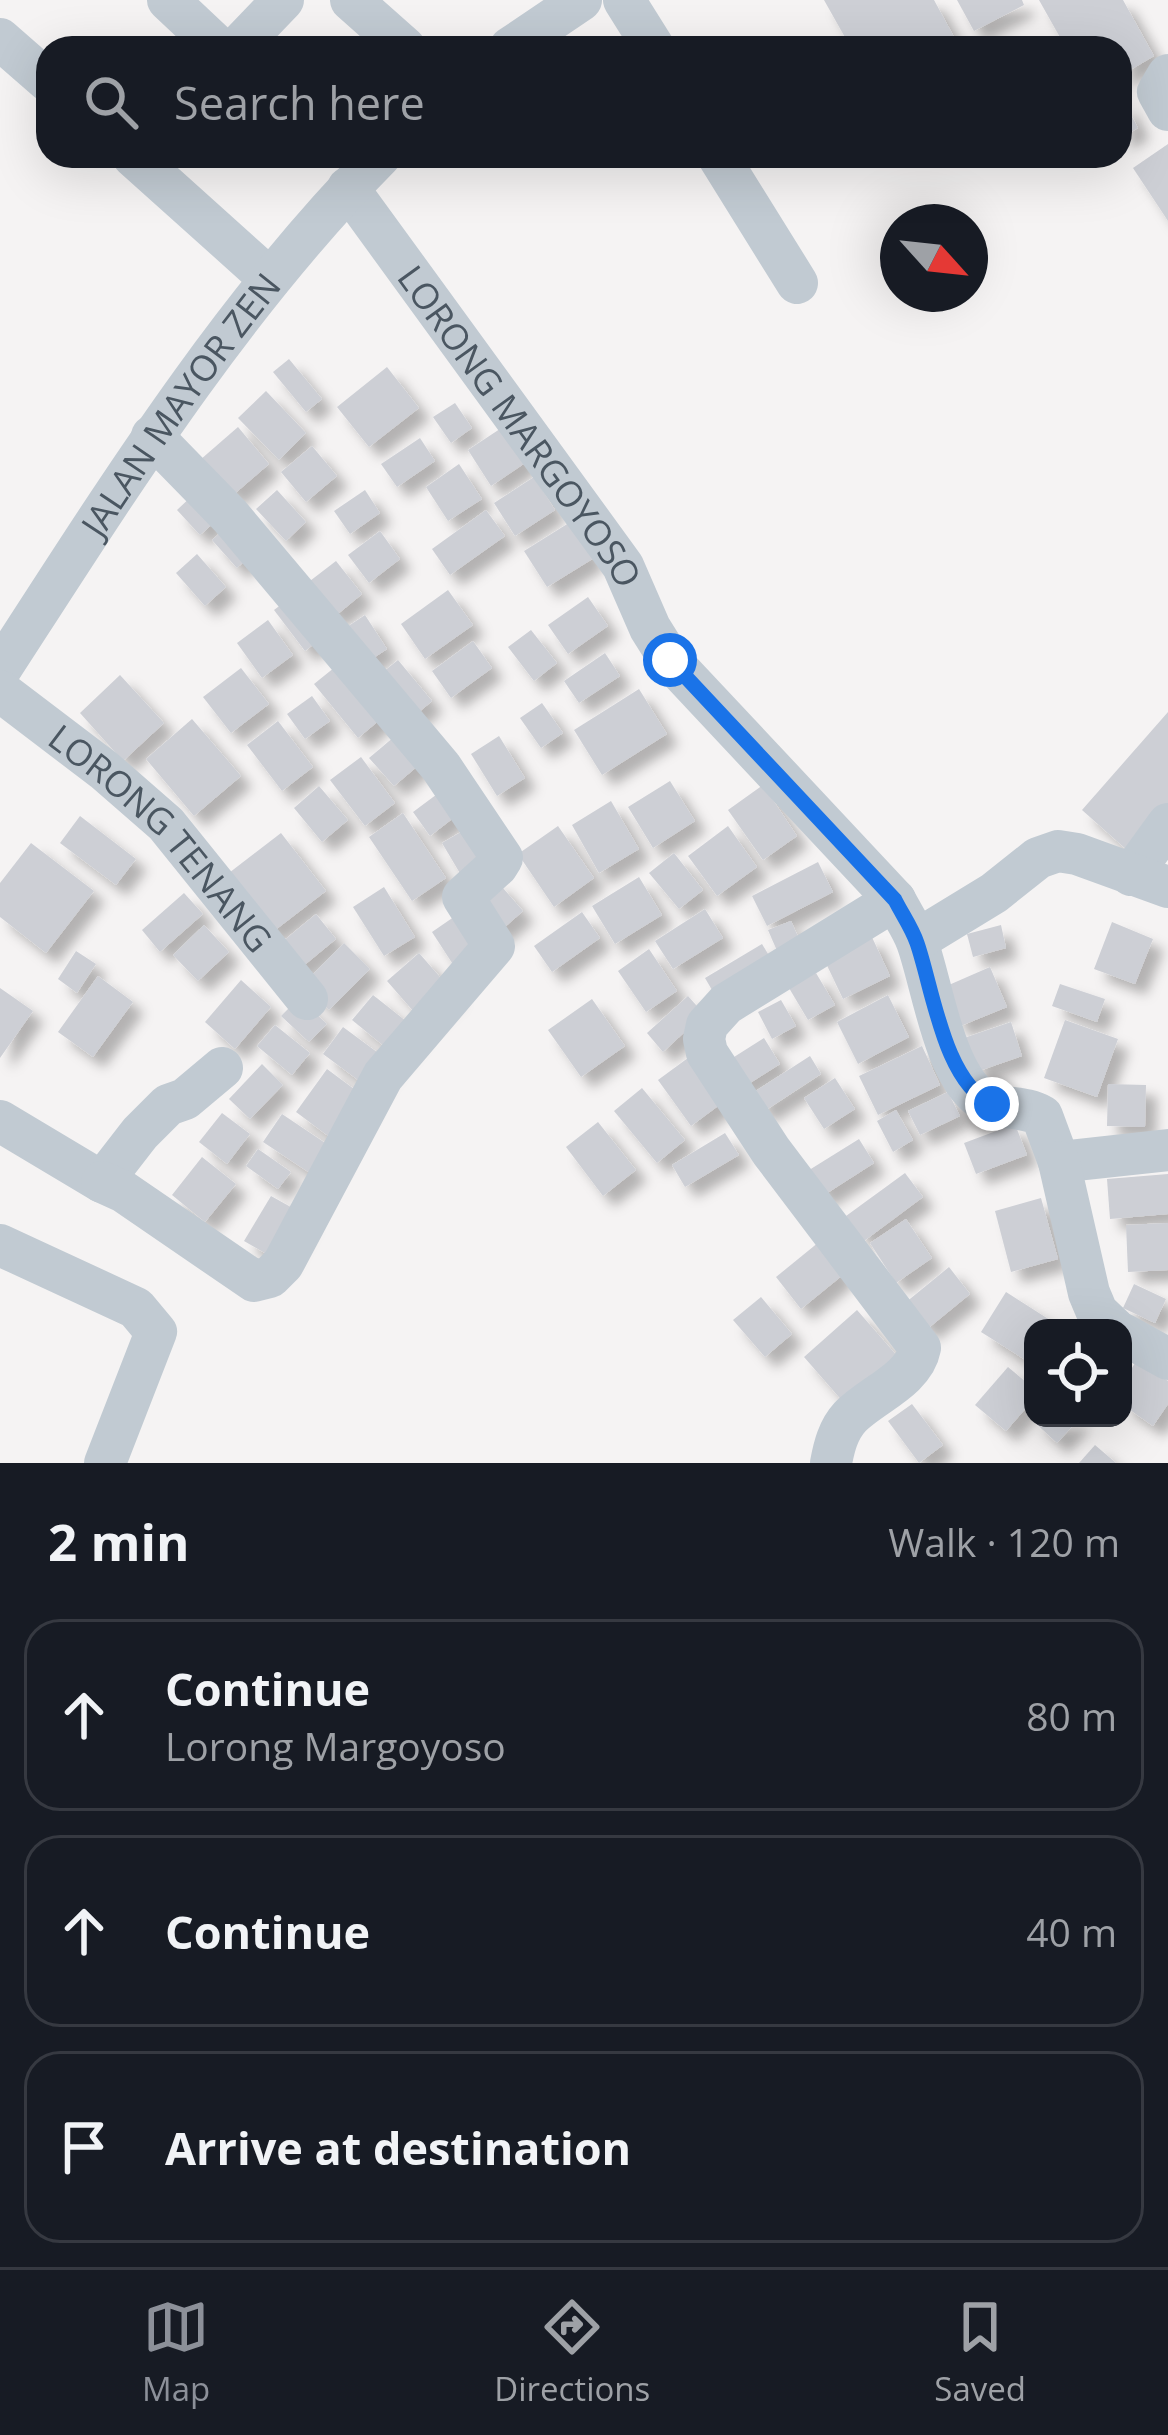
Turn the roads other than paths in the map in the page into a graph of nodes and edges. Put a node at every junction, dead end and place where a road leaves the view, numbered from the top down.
1 (168, 0) edge
2 (351, 0) edge
3 (581, 0) edge
4 (624, 0) edge
5 (270, 4) edge
6 (206, 36) edge
7 (246, 36) edge
8 (391, 36) edge
9 (529, 36) edge
10 (646, 36) edge
11 (0, 40) edge
12 (36, 71) edge
13 (1168, 75) edge
14 (1168, 110) edge
15 (147, 168) edge
16 (368, 168) edge
17 (725, 168) edge
18 (348, 188) junction
19 (270, 279) junction
20 (796, 283) dead end
21 (152, 436) junction
22 (0, 670) edge
23 (0, 691) edge
24 (1168, 824) edge
25 (1149, 881) edge
26 (895, 900) junction
27 (916, 940) junction
28 (308, 1000) dead end
29 (222, 1068) dead end
30 (0, 1121) edge
31 (1168, 1150) edge
32 (1059, 1162) junction
33 (102, 1182) junction
34 (0, 1245) edge
35 (1104, 1319) edge
36 (1132, 1339) edge
37 (1168, 1359) edge
38 (105, 1463) edge
39 (831, 1463) edge

1 - 6 street
2 - 8 street
3 - 9 street
4 - 10 street
5 - 7 street
11 - 12 street
13 - 14 street
15 - 19 street
16 - 18 street, JALAN MAYOR ZEN
17 - 20 street
18 - 19 street, JALAN MAYOR ZEN
18 - 26 street, LORONG MARGOYOSO
19 - 21 street, JALAN MAYOR ZEN
21 - 22 street, JALAN MAYOR ZEN
21 - 33 street
23 - 28 street, LORONG TENANG
24 - 25 street
25 - 27 street
26 - 27 street, LORONG MARGOYOSO
26 - 39 street
27 - 32 street, LORONG MARGOYOSO
29 - 33 street
30 - 33 street
31 - 32 street
32 - 35 street
34 - 38 street
36 - 37 street

